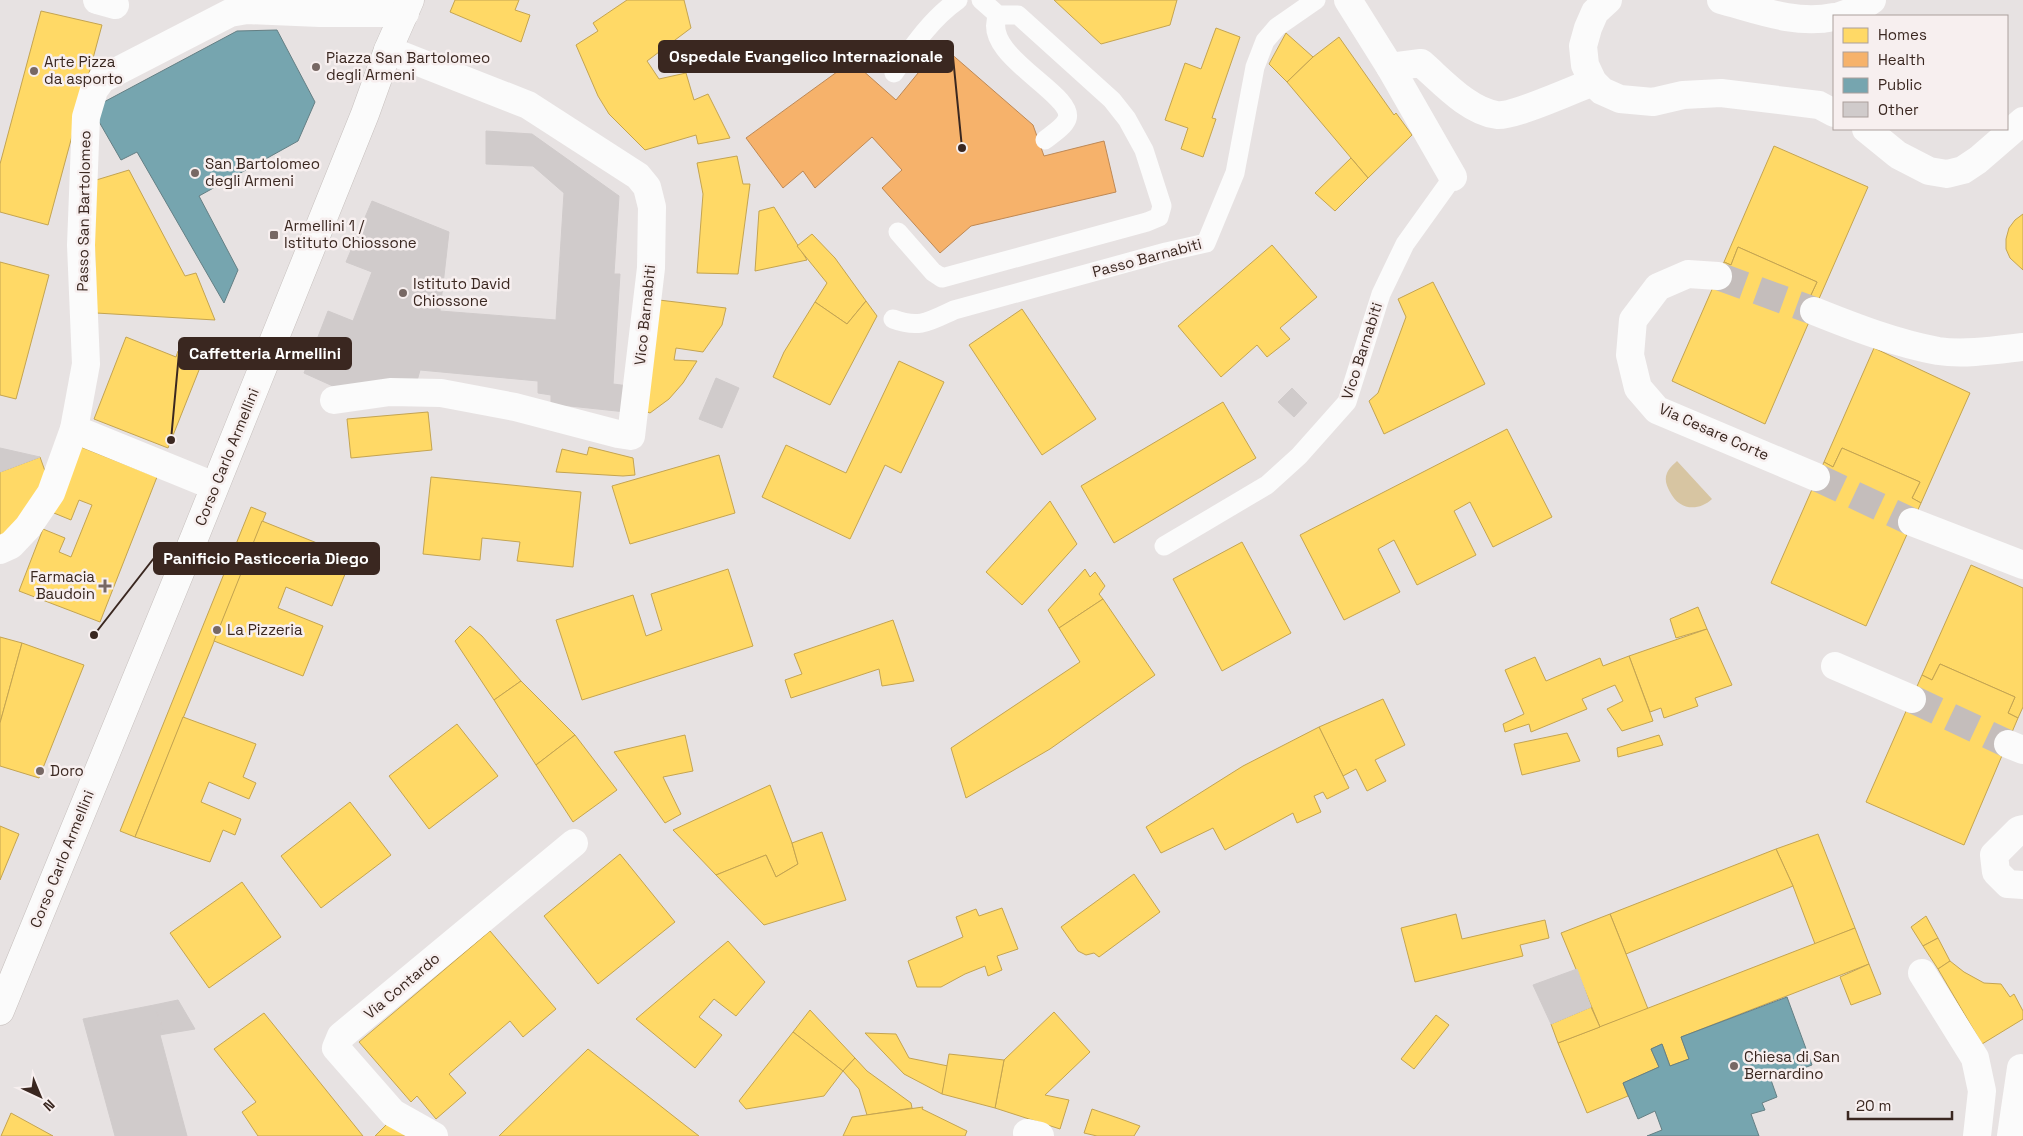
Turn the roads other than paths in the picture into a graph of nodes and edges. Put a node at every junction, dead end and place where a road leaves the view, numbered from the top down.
1 (958, 0) edge
2 (981, 0) edge
3 (1316, 0) edge
4 (1348, 0) edge
5 (1608, 0) edge
6 (1721, 0) edge
7 (1872, 0) edge
8 (407, 6) edge
9 (998, 15) junction
10 (1843, 15) edge
11 (1833, 17) edge
12 (388, 50) junction
13 (1390, 67) junction
14 (894, 72) dead end
15 (1593, 82) junction
16 (1833, 111) edge
17 (2023, 121) edge
18 (1867, 130) edge
19 (1045, 140) dead end
20 (1453, 177) joint
21 (898, 232) dead end
22 (1718, 276) tunnel mouth
23 (1814, 311) tunnel mouth
24 (893, 319) dead end
25 (2023, 347) edge
26 (334, 400) dead end
27 (74, 429) junction
28 (1816, 477) tunnel mouth
29 (214, 486) junction
30 (1912, 522) tunnel mouth
31 (1164, 546) dead end
32 (0, 550) edge
33 (2023, 565) edge
34 (1835, 666) dead end
35 (1912, 699) tunnel mouth
36 (2023, 829) edge
37 (574, 843) dead end
38 (2023, 885) edge
39 (1922, 973) dead end
40 (0, 1010) edge
41 (1982, 1091) junction
42 (434, 1136) edge
43 (1977, 1136) edge
44 (2011, 1136) edge

1 - 14 lane
2 - 9 lane
3 - 24 lane, Passo Barnabiti
4 - 13 street
5 - 15 street
6 - 11 street
7 - 10 street
8 - 12 street, Corso Carlo Armellini
8 - 27 street, Passo San Bartolomeo
9 - 19 lane
9 - 21 lane
12 - 26 street, Vico Barnabiti
12 - 29 street, Corso Carlo Armellini
13 - 15 street
13 - 20 street
15 - 16 street
17 - 18 street
20 - 31 lane, Vico Barnabiti
22 - 28 street, Via Cesare Corte
23 - 25 street
27 - 29 street
27 - 32 street, Passo San Bartolomeo
29 - 40 street, Corso Carlo Armellini
30 - 33 street
34 - 35 street
36 - 38 street
37 - 42 street, Via Contardo
39 - 41 street
41 - 43 street
41 - 44 street

